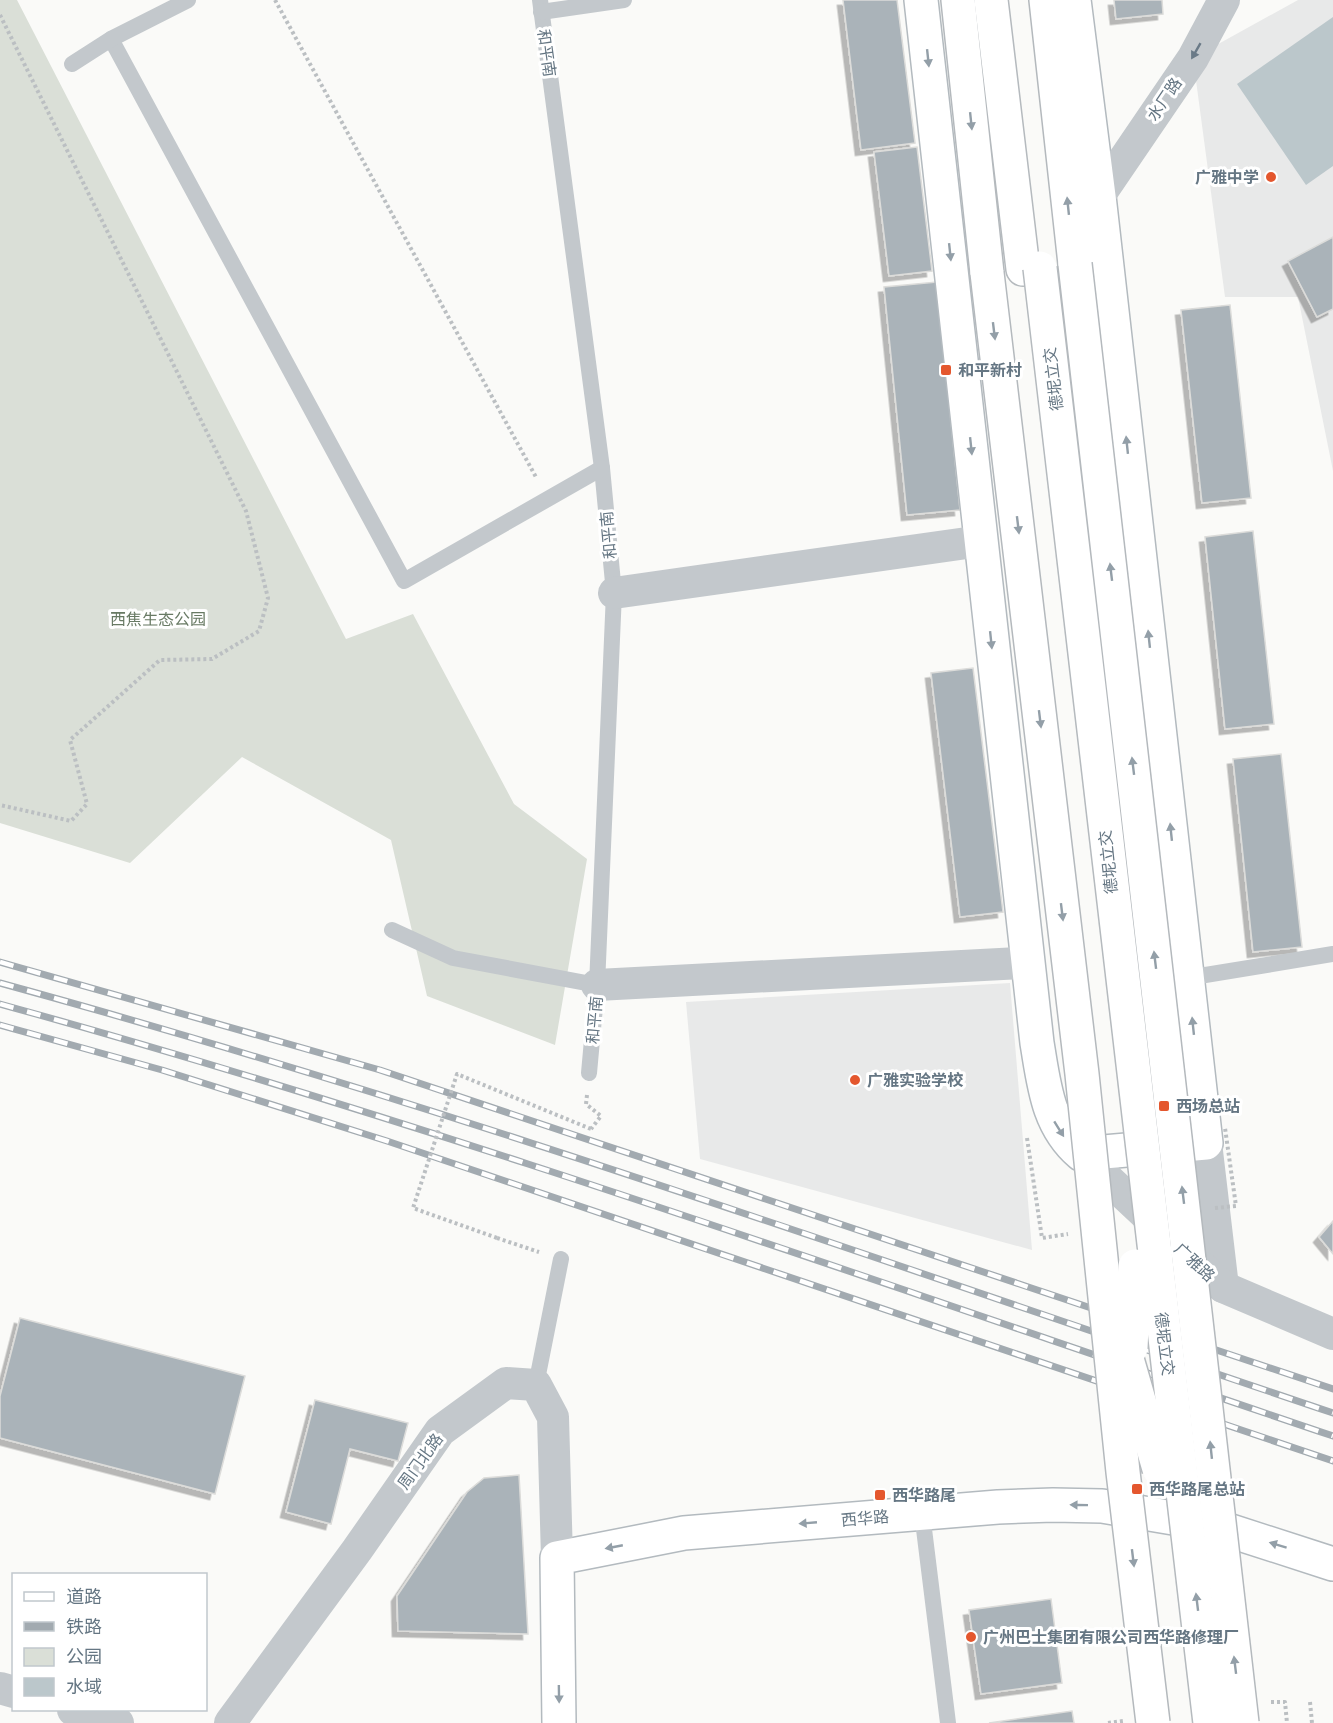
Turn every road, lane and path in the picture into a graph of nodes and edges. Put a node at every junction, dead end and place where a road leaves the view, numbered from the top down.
1 (188, 0) edge
2 (275, 0) edge
3 (624, 0) edge
4 (921, 0) edge
5 (958, 0) edge
6 (991, 0) edge
7 (1011, 0) edge
8 (1046, 0) edge
9 (1074, 0) edge
10 (1224, 0) edge
11 (541, 6) edge
12 (0, 15) edge
13 (111, 39) junction
14 (72, 64) dead end
15 (1099, 196) junction
16 (1031, 268) junction
17 (602, 468) junction
18 (549, 500) junction
19 (981, 541) junction
20 (614, 593) junction
21 (0, 805) edge
22 (392, 930) dead end
23 (1333, 954) edge
24 (1026, 958) junction
25 (1187, 978) junction
26 (597, 985) junction
27 (589, 1073) joint
28 (1027, 1132) dead end
29 (1215, 1135) junction
30 (1081, 1154) junction
31 (1208, 1208) dead end
32 (1075, 1233) dead end
33 (561, 1259) joint
34 (1135, 1266) junction
35 (1102, 1270) junction
36 (1192, 1274) junction
37 (1223, 1287) junction
38 (1333, 1334) edge
39 (1130, 1367) junction
40 (536, 1385) junction
41 (1169, 1468) junction
42 (1123, 1472) junction
43 (922, 1513) junction
44 (557, 1558) junction
45 (1333, 1564) edge
46 (1310, 1702) dead end
47 (76, 1711) edge
48 (1253, 1713) edge
49 (1140, 1722) edge
50 (118, 1723) edge
51 (230, 1723) edge
52 (560, 1723) edge
53 (948, 1723) edge
54 (1108, 1723) edge
55 (1188, 1723) edge
56 (1210, 1723) edge
57 (1287, 1723) edge
58 (1312, 1723) edge

1 - 13 lane
2 - 18 path
3 - 11 lane
4 -> 19 main road
5 -> 35 main road, bridge
6 - 16 main road, 德坭立交
7 - 16 main road, 德坭立交
36 -> 8 main road, 德坭立交, bridge
9 - 15 main road
10 -> 15 street, 水厂路
11 - 17 lane, 和平南
12 - 21 path
13 - 14 lane
13 - 18 lane
25 -> 15 main road
16 - 34 main road, 德坭立交
16 - 41 main road, 德坭立交, bridge
17 - 18 lane
17 - 20 lane, 和平南
19 - 20 street
19 -> 24 main road
20 - 26 lane, 和平南
22 - 26 lane
23 - 25 lane
24 - 26 street
24 -> 30 main road
29 -> 25 main road
26 - 27 lane, 和平南
27 - 33 path, bridge
28 - 32 path
29 - 30 main road
29 - 31 path, bridge
29 - 37 street
30 - 37 street, 广雅路
33 - 40 lane
34 - 39 main road, bridge
34 - 41 main road, 德坭立交, bridge
35 - 39 main road, bridge
35 - 42 main road, bridge
36 - 41 main road, bridge
48 -> 36 main road, 德坭立交, bridge
37 - 38 street, 广雅路
39 - 41 main road, bridge
39 - 42 main road, bridge
40 - 44 street
40 - 51 street, 周门北路
41 - 55 main road, 德坭立交
56 -> 41 main road, 德坭立交, bridge
42 -> 49 main road, bridge
43 -> 44 main road, 西华路
45 -> 43 main road, 西华路
43 - 53 lane
44 -> 52 main road
46 - 58 path
47 - 50 street
48 - 57 path
49 - 54 path

